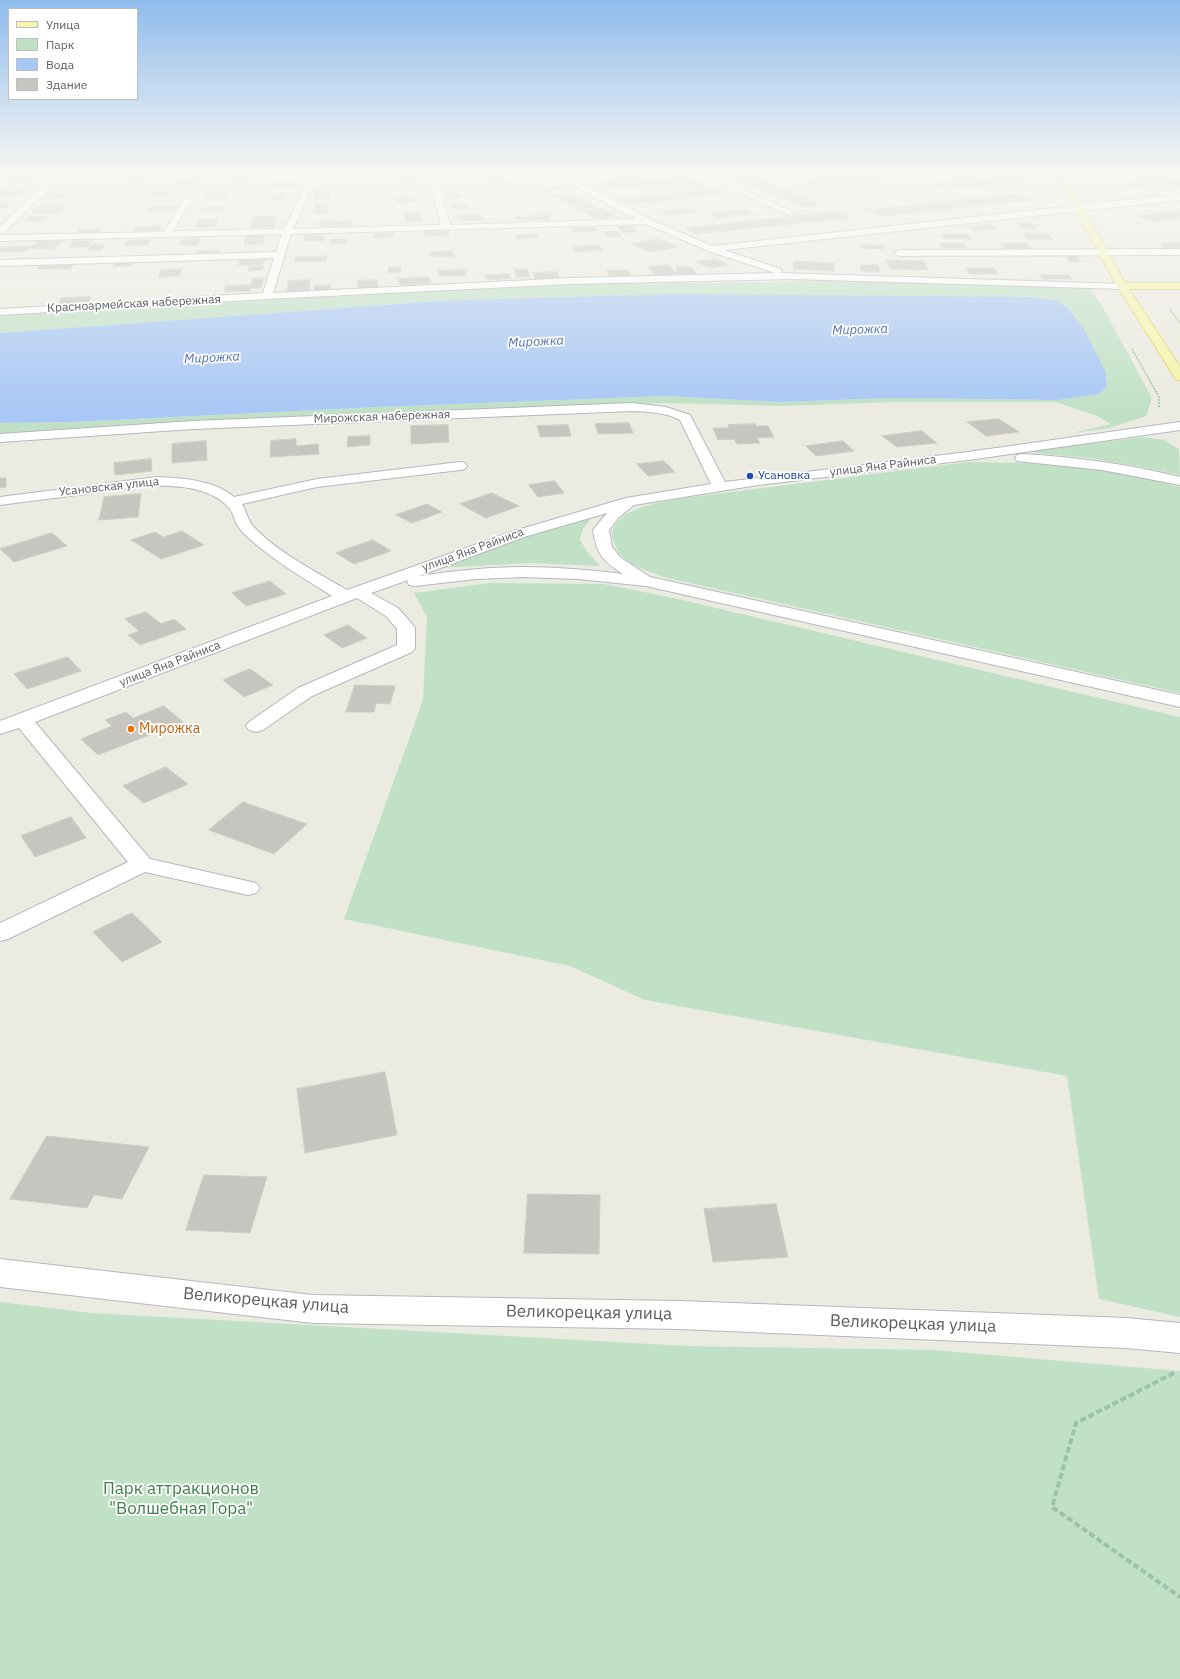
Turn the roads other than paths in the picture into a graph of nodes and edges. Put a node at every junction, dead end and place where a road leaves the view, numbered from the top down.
1 (280, 251) edge
2 (718, 251) edge
3 (1180, 252) edge
4 (899, 253) dead end
5 (1104, 253) junction
6 (279, 255) junction
7 (0, 263) edge
8 (792, 276) junction
9 (1122, 286) junction
10 (1180, 286) edge
11 (266, 296) junction
12 (0, 312) edge
13 (1180, 376) edge
14 (1180, 426) edge
15 (0, 438) edge
16 (968, 456) junction
17 (460, 466) dead end
18 (1180, 481) edge
19 (720, 487) junction
20 (0, 501) edge
21 (631, 501) junction
22 (232, 502) junction
23 (646, 581) junction
24 (378, 585) junction
25 (352, 595) junction
26 (1180, 701) edge
27 (23, 720) junction
28 (256, 726) dead end
29 (0, 728) edge
30 (142, 864) junction
31 (248, 888) dead end
32 (0, 933) edge
33 (0, 1273) edge
34 (1180, 1338) edge

1 - 6 street
2 - 8 street
3 - 5 street
4 - 5 street
5 - 9 main road
6 - 7 street
6 - 11 street
8 - 9 street, Красноармейская набережная
8 - 11 street, Красноармейская набережная
9 - 10 main road, Красноармейская набережная
9 - 13 main road
11 - 12 street, Красноармейская набережная
14 - 16 street, улица Яна Райниса
15 - 19 street, Мирожская набережная
16 - 18 street, улица Яна Райниса
16 - 19 street, улица Яна Райниса
17 - 22 street
19 - 21 street, улица Яна Райниса
20 - 22 street, Усановская улица
21 - 23 street
21 - 24 street, улица Яна Райниса
22 - 25 street, Усановская улица
23 - 24 street
23 - 26 street
24 - 25 street, улица Яна Райниса
25 - 27 street, улица Яна Райниса
25 - 28 street, Усановская улица
27 - 29 street, улица Яна Райниса
27 - 30 street
30 - 31 street
30 - 32 street
33 - 34 street, Великорецкая улица

